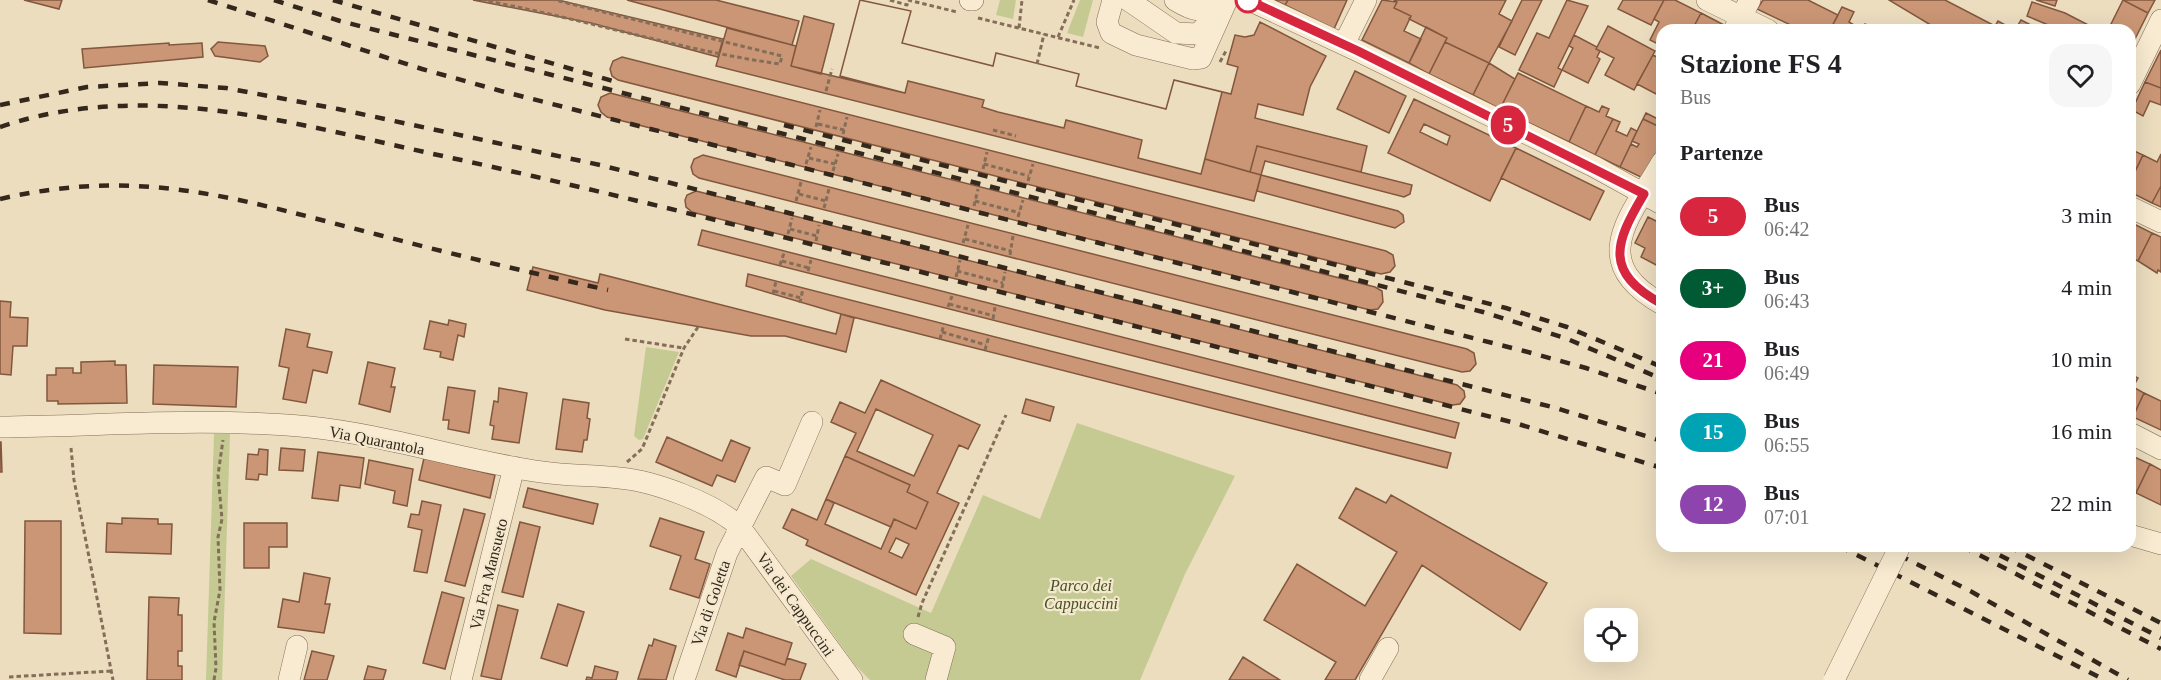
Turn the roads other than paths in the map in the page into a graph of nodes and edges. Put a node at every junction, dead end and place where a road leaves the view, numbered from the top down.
1 (1113, 0) edge
2 (1128, 0) edge
3 (1149, 0) edge
4 (1175, 0) edge
5 (1249, 0) edge
6 (1366, 0) edge
7 (1707, 0) edge
8 (1225, 4) edge
9 (1742, 16) edge
10 (2161, 20) edge
11 (1757, 24) edge
12 (1344, 44) junction
13 (2136, 72) edge
14 (1653, 199) edge
15 (2136, 210) edge
16 (2161, 222) edge
17 (1656, 300) edge
18 (812, 422) dead end
19 (0, 427) edge
20 (2136, 436) edge
21 (2161, 449) edge
22 (514, 467) junction
23 (740, 527) junction
24 (2136, 536) edge
25 (2161, 544) edge
26 (1897, 552) edge
27 (914, 634) road end
28 (297, 646) dead end
29 (1388, 648) dead end
30 (289, 680) edge
31 (462, 680) edge
32 (684, 680) edge
33 (852, 680) edge
34 (936, 680) edge
35 (1370, 680) edge
36 (1834, 680) edge

1 - 8 street
2 - 8 street
3 - 8 street
4 - 8 street
5 - 12 street
6 - 12 street
7 - 9 street
9 - 11 street
10 - 13 street
12 - 14 street
14 - 17 street
15 - 16 street
18 - 23 street, Via di Goletta
19 - 22 street, Via Quarantola
20 - 21 street
22 - 23 street, Via Quarantola
22 - 31 street, Via Fra Mansueto
23 - 32 street, Via di Goletta
23 - 33 street, Via dei Cappuccini
24 - 25 street
26 - 36 street, bridge
27 - 34 street
28 - 30 street
29 - 35 street

